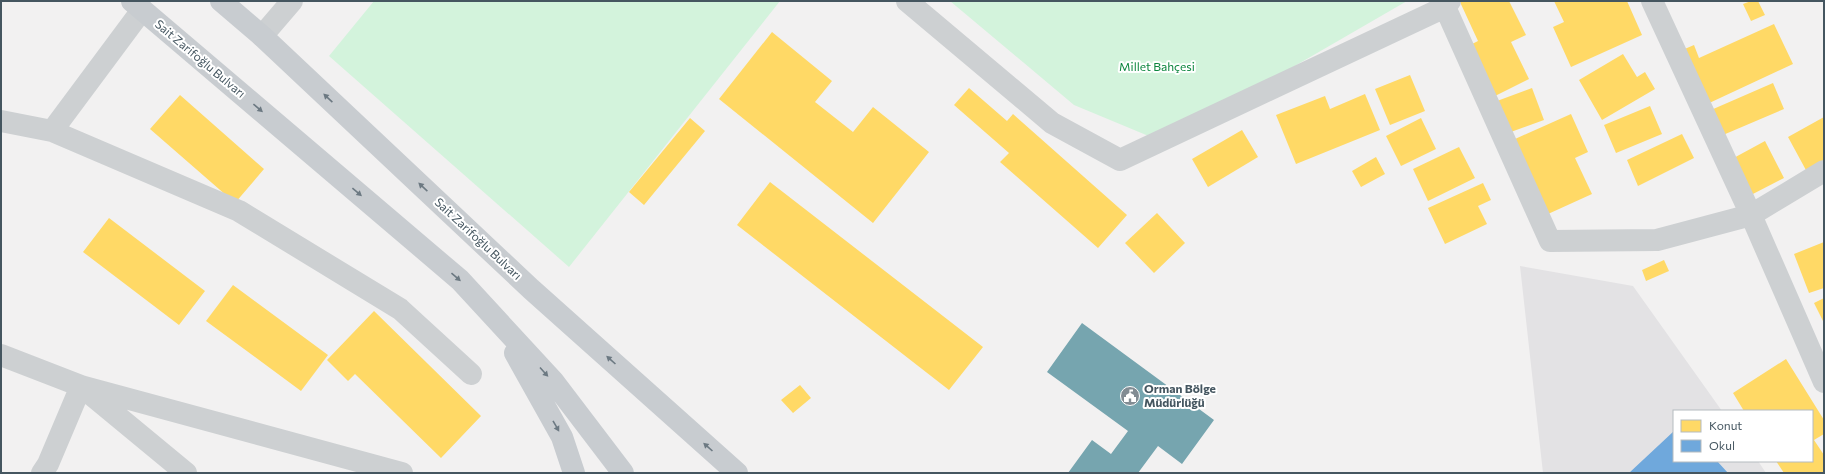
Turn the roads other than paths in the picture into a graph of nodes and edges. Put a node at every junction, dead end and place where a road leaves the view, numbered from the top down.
1 (221, 1) edge
2 (292, 1) edge
3 (907, 1) edge
4 (1652, 1) edge
5 (1447, 4) edge
6 (137, 5) edge
7 (262, 36) junction
8 (1, 121) edge
9 (52, 131) junction
10 (1824, 172) edge
11 (1751, 215) junction
12 (496, 319) junction
13 (1, 354) edge
14 (471, 374) dead end
15 (1824, 382) edge
16 (81, 386) junction
17 (42, 473) edge
18 (186, 473) edge
19 (402, 473) edge
20 (574, 473) edge
21 (623, 473) edge
22 (737, 473) edge

1 - 7 main road, Sait Zarifoğlu Bulvarı
2 - 7 street
3 - 5 street
4 - 11 street
5 - 11 street
6 - 9 street
6 -> 12 main road, Sait Zarifoğlu Bulvarı
22 -> 7 main road, Sait Zarifoğlu Bulvarı
8 - 9 street
9 - 14 street
10 - 11 street
11 - 15 street
12 -> 20 main road
12 -> 21 main road, Sait Zarifoğlu Bulvarı
13 - 16 street
16 - 17 street
16 - 18 street
16 - 19 street

